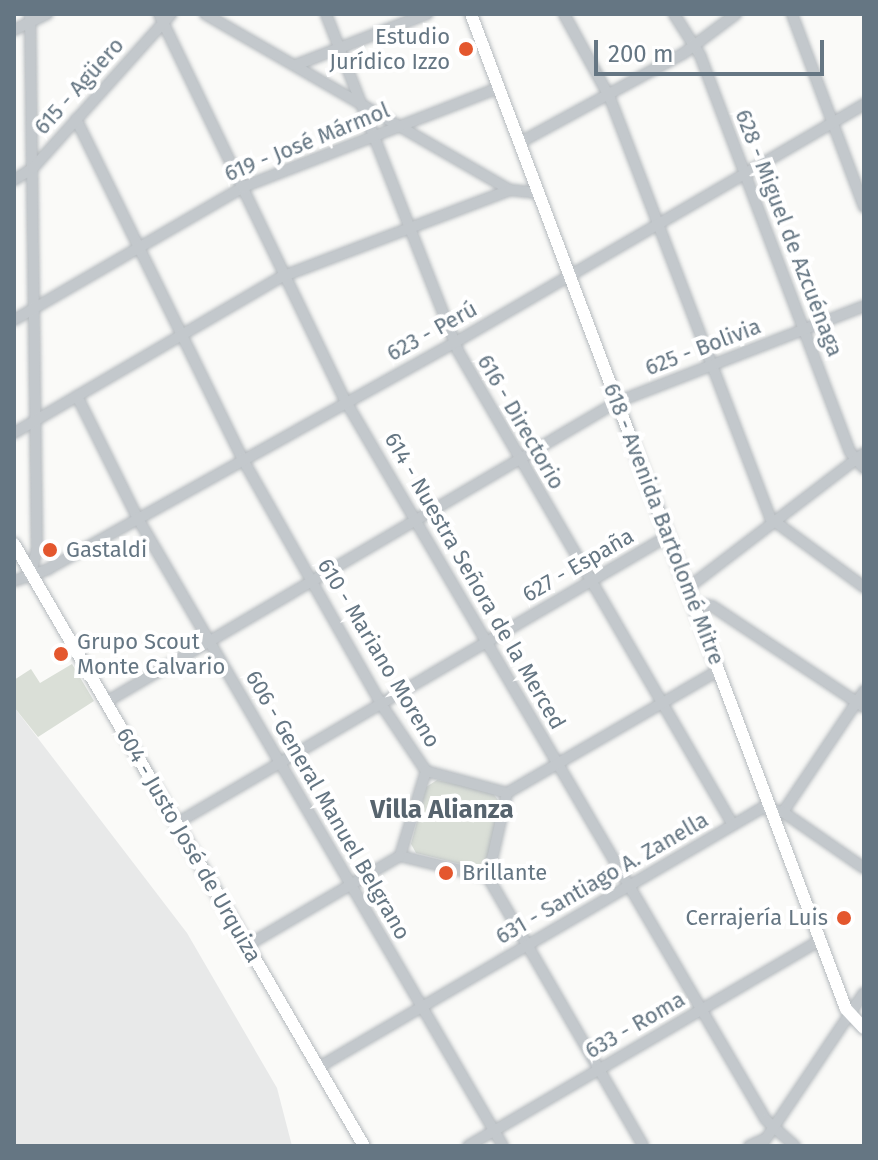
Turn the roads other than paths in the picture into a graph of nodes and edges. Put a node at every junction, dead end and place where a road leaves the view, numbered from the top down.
1 (47, 14) edge
2 (171, 14) edge
3 (205, 14) edge
4 (326, 14) edge
5 (427, 14) edge
6 (471, 14) edge
7 (564, 14) edge
8 (674, 14) edge
9 (736, 14) edge
10 (792, 14) edge
11 (31, 17) edge
12 (161, 19) edge
13 (14, 30) edge
14 (338, 46) junction
15 (695, 47) junction
16 (296, 65) junction
17 (498, 88) junction
18 (610, 98) junction
19 (359, 101) junction
20 (864, 104) edge
21 (76, 119) junction
22 (832, 123) junction
23 (402, 126) junction
24 (371, 136) junction
25 (519, 143) junction
26 (33, 168) junction
27 (745, 174) junction
28 (14, 180) edge
29 (243, 187) junction
30 (510, 190) junction
31 (539, 193) junction
32 (864, 207) edge
33 (657, 225) junction
34 (407, 229) junction
35 (140, 247) junction
36 (287, 275) junction
37 (569, 275) junction
38 (864, 306) edge
39 (35, 310) junction
40 (14, 320) edge
41 (804, 329) junction
42 (182, 335) junction
43 (454, 343) junction
44 (710, 365) junction
45 (77, 396) junction
46 (345, 400) junction
47 (617, 402) junction
48 (34, 422) junction
49 (14, 433) edge
50 (242, 458) junction
51 (520, 458) junction
52 (861, 460) edge
53 (137, 517) junction
54 (415, 518) junction
55 (773, 523) junction
56 (668, 536) junction
57 (14, 544) edge
58 (31, 573) junction
59 (312, 579) junction
60 (14, 581) edge
61 (589, 582) junction
62 (689, 587) junction
63 (864, 587) edge
64 (695, 604) junction
65 (208, 639) junction
66 (488, 641) junction
67 (719, 670) junction
68 (864, 691) edge
69 (106, 702) junction
70 (381, 704) junction
71 (660, 705) junction
72 (860, 705) edge
73 (281, 764) junction
74 (560, 764) junction
75 (426, 771) junction
76 (507, 793) junction
77 (777, 809) junction
78 (177, 823) junction
79 (733, 825) junction
80 (400, 856) junction
81 (864, 868) edge
82 (488, 877) junction
83 (351, 884) junction
84 (631, 886) junction
85 (821, 940) junction
86 (248, 945) junction
87 (526, 945) junction
88 (864, 993) edge
89 (422, 1006) junction
90 (702, 1009) junction
91 (849, 1015) junction
92 (864, 1028) edge
93 (319, 1067) junction
94 (597, 1069) junction
95 (771, 1128) junction
96 (494, 1130) junction
97 (763, 1143) edge
98 (364, 1146) edge
99 (468, 1146) edge
100 (503, 1146) edge
101 (643, 1146) edge
102 (749, 1146) edge
103 (795, 1146) edge

1 - 11 street
2 - 12 street, 615 - Agüero
3 - 16 street
4 - 14 street, 616 - Directorio
5 - 14 street
6 - 17 main road, 618 - Avenida Bartolomé Mitre
7 - 18 street
8 - 15 street, 628 - Miguel de Azcuénaga
9 - 15 street
10 - 22 street
11 - 13 street
11 - 26 street
12 - 21 street, 615 - Agüero
12 - 29 street, 614 - Nuestra Señora de la Merced
14 - 16 street
14 - 19 street, 616 - Directorio
15 - 18 street
15 - 27 street, 628 - Miguel de Azcuénaga
16 - 19 street
17 - 23 street, 619 - José Mármol
17 - 25 main road, 618 - Avenida Bartolomé Mitre
18 - 25 street
18 - 33 street
19 - 23 street
19 - 24 street, 616 - Directorio
20 - 22 street, 623 - Perú
21 - 26 street, 615 - Agüero
21 - 35 street, 610 - Mariano Moreno
22 - 27 street, 623 - Perú
22 - 32 street
23 - 24 street, 619 - José Mármol
23 - 30 street
24 - 29 street, 619 - José Mármol
24 - 34 street, 616 - Directorio
25 - 31 main road, 618 - Avenida Bartolomé Mitre
26 - 28 street, 615 - Agüero
26 - 39 street
27 - 33 street, 623 - Perú
27 - 41 street, 628 - Miguel de Azcuénaga
29 - 35 street, 619 - José Mármol
29 - 36 street, 614 - Nuestra Señora de la Merced
30 - 31 street
30 - 34 street
31 - 37 main road, 618 - Avenida Bartolomé Mitre
33 - 37 street, 623 - Perú
33 - 44 street
34 - 36 street
34 - 43 street, 616 - Directorio
35 - 39 street, 619 - José Mármol
35 - 42 street, 610 - Mariano Moreno
36 - 42 street
36 - 46 street, 614 - Nuestra Señora de la Merced
37 - 43 street, 623 - Perú
37 - 47 main road, 618 - Avenida Bartolomé Mitre
38 - 41 street, 625 - Bolivia
39 - 40 street, 619 - José Mármol
39 - 48 street
41 - 44 street, 625 - Bolivia
41 - 52 street, 628 - Miguel de Azcuénaga
42 - 45 street
42 - 50 street, 610 - Mariano Moreno
43 - 46 street, 623 - Perú
43 - 51 street, 616 - Directorio
44 - 47 street, 625 - Bolivia
44 - 55 street
45 - 48 street
45 - 53 street, 606 - General Manuel Belgrano
46 - 50 street, 623 - Perú
46 - 54 street, 614 - Nuestra Señora de la Merced
47 - 51 street, 625 - Bolivia
47 - 56 main road, 618 - Avenida Bartolomé Mitre
48 - 49 street
48 - 58 street
50 - 53 street, 623 - Perú
50 - 59 street, 610 - Mariano Moreno
51 - 54 street, 625 - Bolivia
51 - 61 street, 616 - Directorio
52 - 55 street
53 - 58 street, 623 - Perú
53 - 65 street, 606 - General Manuel Belgrano
54 - 59 street, 625 - Bolivia
54 - 66 street, 614 - Nuestra Señora de la Merced
55 - 62 street
55 - 63 street
56 - 61 street, 627 - España
56 - 62 main road, 618 - Avenida Bartolomé Mitre
57 - 58 main road, 604 - Justo José de Urquiza
58 - 60 street, 623 - Perú
58 - 69 main road, 604 - Justo José de Urquiza
59 - 65 street, 625 - Bolivia
59 - 70 street, 610 - Mariano Moreno
61 - 66 street, 627 - España
61 - 71 street, 616 - Directorio
62 - 64 main road, 618 - Avenida Bartolomé Mitre
64 - 67 main road, 618 - Avenida Bartolomé Mitre
64 - 72 street
65 - 69 street, 625 - Bolivia
65 - 73 street, 606 - General Manuel Belgrano
66 - 70 street, 627 - España
66 - 74 street, 614 - Nuestra Señora de la Merced
67 - 71 street
67 - 77 main road, 618 - Avenida Bartolomé Mitre
68 - 72 street
69 - 78 main road, 604 - Justo José de Urquiza
70 - 73 street, 627 - España
70 - 75 street, 610 - Mariano Moreno
71 - 74 street
71 - 79 street, 616 - Directorio
72 - 77 street
73 - 78 street, 627 - España
73 - 83 street, 606 - General Manuel Belgrano
74 - 76 street
74 - 84 street, 614 - Nuestra Señora de la Merced
75 - 76 street
75 - 80 street, 610 - Mariano Moreno
76 - 82 street
77 - 79 street, 631 - Santiago A. Zanella
77 - 81 street
77 - 85 main road, 618 - Avenida Bartolomé Mitre
78 - 86 main road, 604 - Justo José de Urquiza
79 - 84 street, 631 - Santiago A. Zanella
80 - 82 street
80 - 83 street
82 - 87 street
83 - 86 street
83 - 89 street, 606 - General Manuel Belgrano
84 - 87 street, 631 - Santiago A. Zanella
84 - 90 street, 614 - Nuestra Señora de la Merced
85 - 90 street, 633 - Roma
85 - 91 main road, 618 - Avenida Bartolomé Mitre
86 - 93 main road, 604 - Justo José de Urquiza
87 - 89 street, 631 - Santiago A. Zanella
87 - 94 street
88 - 91 street
89 - 93 street, 631 - Santiago A. Zanella
89 - 96 street, 606 - General Manuel Belgrano
90 - 94 street, 633 - Roma
90 - 95 street, 614 - Nuestra Señora de la Merced
91 - 92 main road, 618 - Avenida Bartolomé Mitre
91 - 95 street
93 - 98 main road, 604 - Justo José de Urquiza
94 - 96 street, 633 - Roma
94 - 101 street
95 - 97 street
95 - 103 street, 614 - Nuestra Señora de la Merced
96 - 99 street, 633 - Roma
96 - 100 street, 606 - General Manuel Belgrano
97 - 102 street

